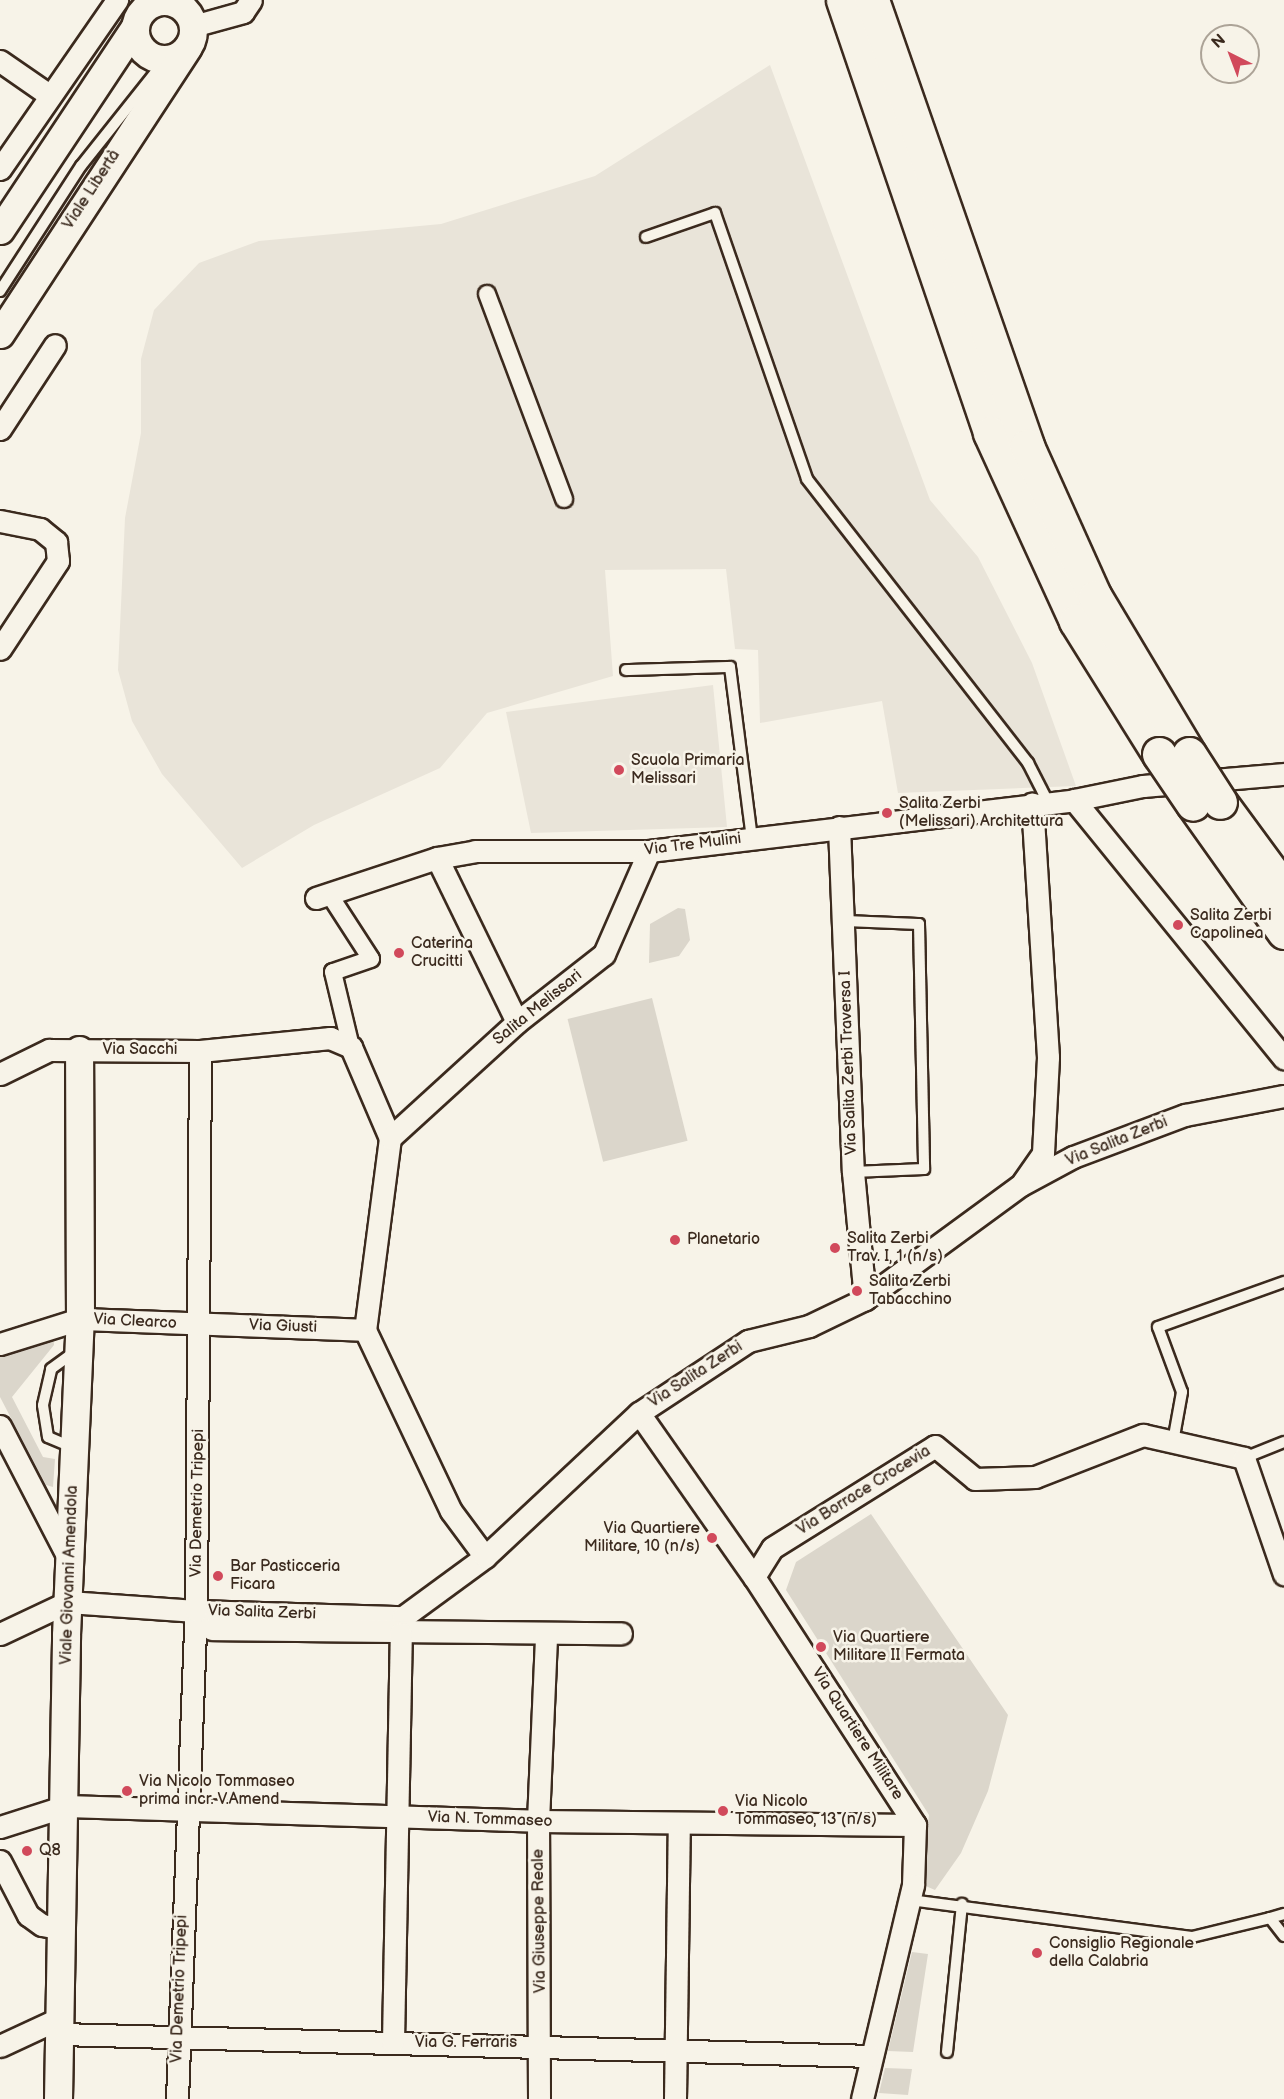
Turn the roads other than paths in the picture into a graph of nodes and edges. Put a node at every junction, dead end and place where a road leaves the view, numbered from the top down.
1 (117, 0) edge
2 (251, 0) edge
3 (843, 0) edge
4 (872, 0) edge
5 (143, 12) edge
6 (182, 44) junction
7 (0, 61) edge
8 (880, 66) junction
9 (49, 95) junction
10 (0, 169) edge
11 (0, 230) edge
12 (646, 237) dead end
13 (0, 291) edge
14 (487, 294) dead end
15 (0, 334) edge
16 (55, 345) dead end
17 (0, 429) edge
18 (564, 499) dead end
19 (0, 521) edge
20 (0, 650) edge
21 (626, 670) dead end
22 (1284, 774) edge
23 (1074, 800) junction
24 (1040, 803) junction
25 (1207, 803) junction
26 (839, 827) junction
27 (752, 838) junction
28 (649, 851) junction
29 (437, 858) junction
30 (1284, 889) edge
31 (323, 896) joint
32 (845, 921) junction
33 (1284, 932) edge
34 (517, 1022) junction
35 (351, 1047) junction
36 (79, 1050) junction
37 (200, 1051) junction
38 (1284, 1058) edge
39 (0, 1074) edge
40 (1284, 1096) edge
41 (390, 1138) junction
42 (853, 1172) junction
43 (1021, 1185) junction
44 (1284, 1282) edge
45 (865, 1299) junction
46 (80, 1319) junction
47 (202, 1325) junction
48 (365, 1330) junction
49 (0, 1344) edge
50 (639, 1413) junction
51 (0, 1426) edge
52 (1173, 1442) junction
53 (1284, 1442) edge
54 (1244, 1458) junction
55 (485, 1557) junction
56 (70, 1561) junction
57 (1284, 1574) edge
58 (754, 1576) junction
59 (68, 1602) junction
60 (196, 1611) junction
61 (401, 1633) junction
62 (621, 1633) dead end
63 (0, 1634) edge
64 (546, 1635) junction
65 (66, 1806) junction
66 (185, 1813) junction
67 (397, 1817) junction
68 (538, 1821) junction
69 (679, 1824) junction
70 (915, 1825) junction
71 (0, 1827) edge
72 (0, 1861) edge
73 (910, 1900) junction
74 (962, 1904) junction
75 (1284, 1914) edge
76 (1270, 1918) junction
77 (62, 1929) junction
78 (1284, 1936) edge
79 (60, 2026) junction
80 (178, 2039) junction
81 (393, 2042) junction
82 (542, 2044) junction
83 (0, 2046) edge
84 (676, 2050) junction
85 (947, 2052) dead end
86 (871, 2056) junction
87 (58, 2099) edge
88 (177, 2099) edge
89 (539, 2099) edge
90 (675, 2099) edge
91 (862, 2099) edge

1 - 9 street
2 - 6 street
3 - 8 highway
4 - 8 highway
5 - 6 street
5 - 6 street
5 - 11 street
6 - 13 lane
6 - 15 street, Viale Libertà
7 - 9 street
8 - 25 highway, bridge
9 - 10 street
12 - 24 lane
14 - 18 street
16 - 17 street
19 - 20 street
21 - 27 lane
22 - 23 street, Via Tre Mulini
23 - 24 street, Via Tre Mulini
23 - 38 street
24 - 26 street, Via Tre Mulini
24 - 43 street
25 - 30 highway
25 - 33 highway
26 - 27 street, Via Tre Mulini
26 - 32 street, Via Salita Zerbi Traversa I
27 - 28 street, Via Tre Mulini
28 - 29 street, Via Tre Mulini
28 - 34 street, Salita Melissari
29 - 31 street, Via Tre Mulini
29 - 34 street
31 - 35 street
32 - 42 street, Via Salita Zerbi Traversa I
32 - 42 lane
34 - 41 street, Salita Melissari
35 - 37 street, Via Sacchi
35 - 41 street
36 - 37 street, Via Sacchi
36 - 39 street, Via Sacchi
36 - 46 street, Viale Giovanni Amendola
37 - 47 street, Via Demetrio Tripepi
40 - 43 street, Via Salita Zerbi
41 - 48 street
42 - 45 street, Via Salita Zerbi Traversa I
43 - 45 street, Via Salita Zerbi
44 - 52 lane
45 - 50 street, Via Salita Zerbi
46 - 47 street, Via Clearco
46 - 49 street, Via Clearco
46 - 56 street, Viale Giovanni Amendola
47 - 48 street, Via Giusti
47 - 60 street, Via Demetrio Tripepi
48 - 55 street
50 - 55 street, Via Salita Zerbi
50 - 58 street, Via Quartiere Militare
51 - 56 street
52 - 54 street, Via Borrace Crocevia
52 - 58 street, Via Borrace Crocevia
53 - 54 lane
54 - 57 street
55 - 60 street, Via Salita Zerbi
56 - 59 street, Viale Giovanni Amendola
58 - 70 street, Via Quartiere Militare
59 - 60 street, Via Salita Zerbi
59 - 63 street
59 - 65 street, Viale Giovanni Amendola
60 - 61 street
60 - 66 street, Via Demetrio Tripepi
61 - 64 street
61 - 67 street
62 - 64 street
64 - 68 street, Via Giuseppe Reale
65 - 66 street, Via N. Tommaseo
65 - 71 street
65 - 77 street, Viale Giovanni Amendola
66 - 67 street, Via N. Tommaseo
66 - 80 street, Via Demetrio Tripepi
67 - 68 street, Via N. Tommaseo
67 - 81 street
68 - 69 street, Via N. Tommaseo
68 - 82 street, Via Giuseppe Reale
69 - 70 street, Via N. Tommaseo
69 - 84 street
70 - 73 street
72 - 77 street
73 - 74 lane
73 - 86 street
74 - 76 lane
74 - 85 lane
75 - 76 lane
76 - 78 lane
77 - 79 street, Viale Giovanni Amendola
79 - 80 street, Via G. Ferraris
79 - 83 street
79 - 87 street, Viale Giovanni Amendola
80 - 81 street, Via G. Ferraris
80 - 88 street, Via Demetrio Tripepi
81 - 82 street, Via G. Ferraris
82 - 84 street, Via G. Ferraris
82 - 89 street, Via Giuseppe Reale
84 - 86 street, Via G. Ferraris
84 - 90 street
86 - 91 street

